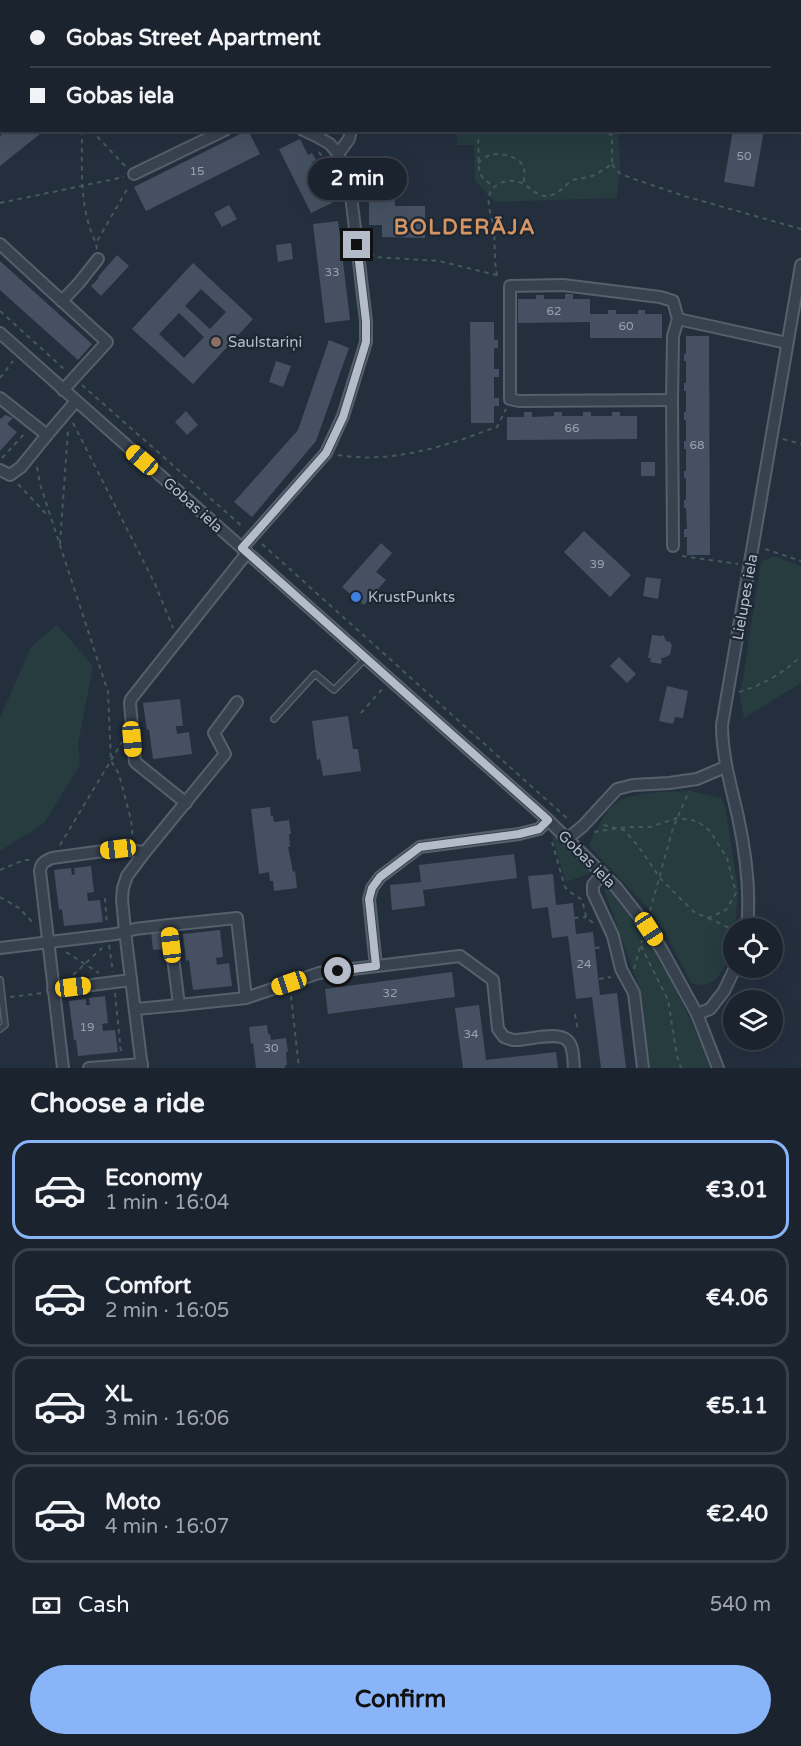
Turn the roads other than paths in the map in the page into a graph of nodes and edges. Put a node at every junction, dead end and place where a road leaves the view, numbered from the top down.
1 (221, 132) edge
2 (307, 132) edge
3 (351, 132) edge
4 (338, 154) junction
5 (132, 175) road end
6 (0, 244) edge
7 (98, 259) road end
8 (801, 265) edge
9 (62, 301) junction
10 (678, 319) junction
11 (0, 333) edge
12 (787, 343) junction
13 (63, 390) junction
14 (0, 398) edge
15 (672, 400) junction
16 (71, 408) junction
17 (47, 435) junction
18 (5, 473) edge
19 (673, 546) dead end
20 (244, 551) junction
21 (365, 658) junction
22 (237, 702) dead end
23 (274, 719) dead end
24 (725, 767) junction
25 (186, 803) junction
26 (545, 823) junction
27 (567, 840) junction
28 (139, 851) junction
29 (602, 874) junction
30 (748, 918) edge
31 (169, 925) junction
32 (125, 931) junction
33 (47, 938) junction
34 (0, 948) edge
35 (376, 966) junction
36 (730, 978) edge
37 (0, 980) edge
38 (131, 980) junction
39 (53, 990) junction
40 (246, 998) junction
41 (178, 1005) junction
42 (136, 1009) junction
43 (697, 1014) junction
44 (0, 1029) edge
45 (142, 1066) edge
46 (63, 1068) edge
47 (89, 1068) edge
48 (574, 1068) edge
49 (643, 1068) edge
50 (718, 1068) edge

1 - 5 street
2 - 4 street
3 - 4 street
4 - 20 street
6 - 9 street
7 - 9 street
8 - 12 street, Lielupes iela
9 - 13 street
10 - 12 street
10 - 15 street
10 - 15 street
11 - 13 street, Gobas iela
12 - 24 street, Lielupes iela
13 - 16 street, Gobas iela
14 - 17 street
15 - 19 street
16 - 17 street
16 - 20 street, Gobas iela
17 - 18 street
20 - 21 street, Gobas iela
20 - 25 street
21 - 23 lane
21 - 26 street, Gobas iela
22 - 25 street
24 - 27 street
24 - 30 street, Lielupes iela
25 - 28 street
26 - 27 street, Gobas iela
26 - 35 street
27 - 29 street, Gobas iela
28 - 32 street
28 - 33 street
29 - 43 street, Gobas iela
29 - 49 street
31 - 32 street
31 - 40 street
31 - 41 street
32 - 33 street
32 - 38 street
33 - 34 street
33 - 39 street
35 - 40 street
35 - 48 street
36 - 43 street
37 - 44 lane
38 - 39 street
38 - 42 street
39 - 46 street
40 - 41 street
41 - 42 street
42 - 45 street
43 - 50 street, Gobas iela
45 - 47 street

